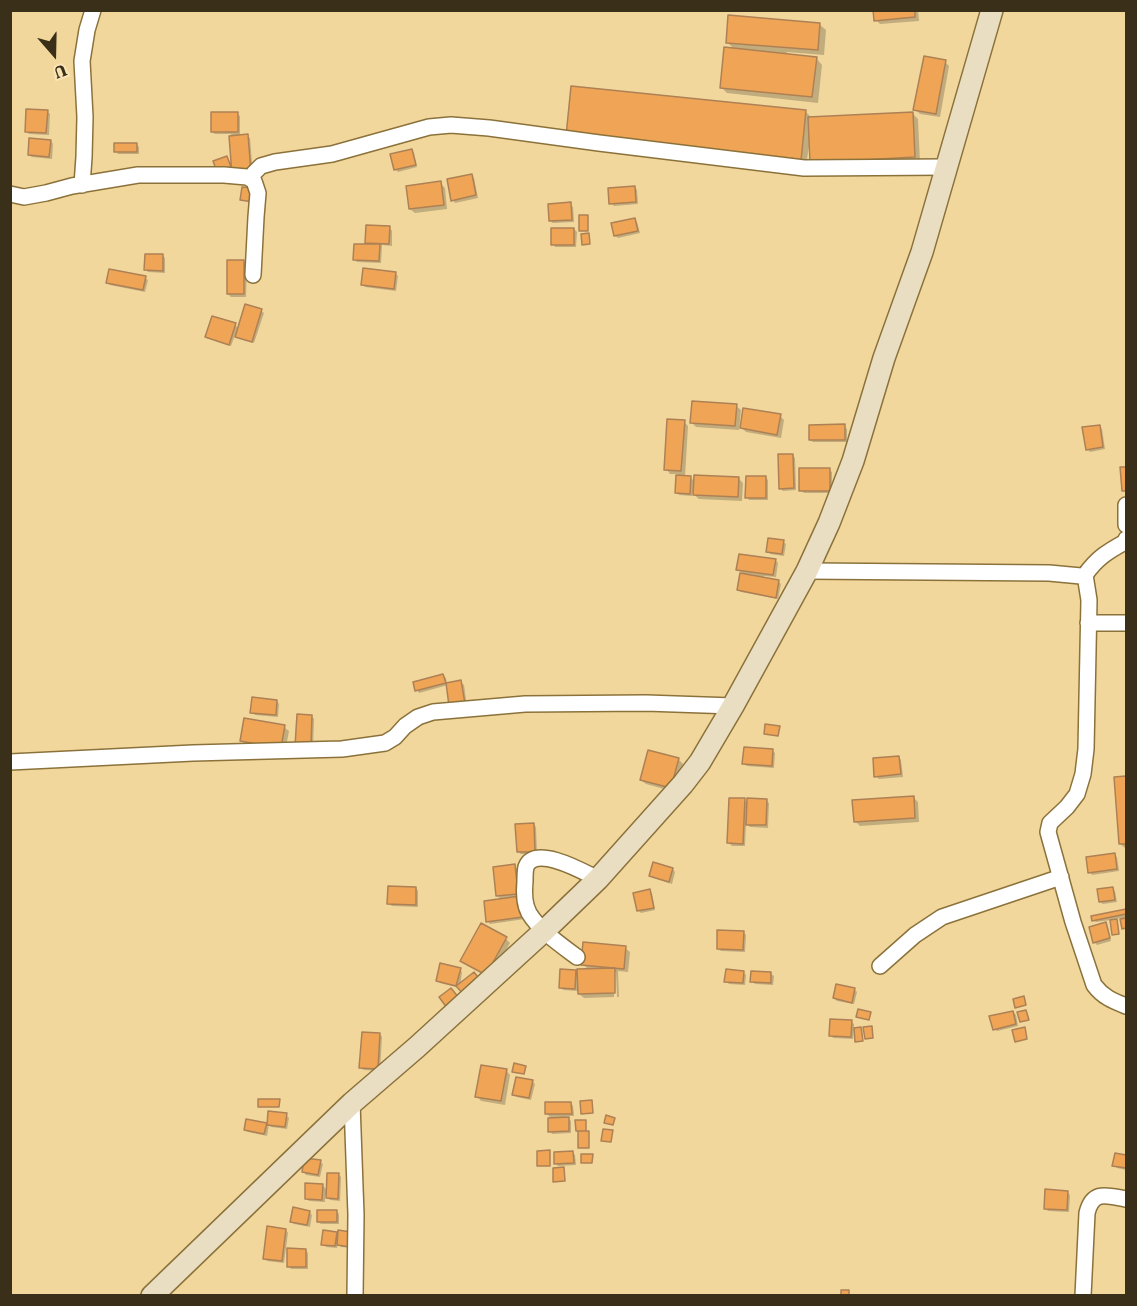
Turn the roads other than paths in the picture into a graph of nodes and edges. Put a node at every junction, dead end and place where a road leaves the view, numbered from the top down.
1 (93, 10) edge
2 (992, 10) edge
3 (946, 167) junction
4 (251, 178) junction
5 (82, 185) junction
6 (10, 195) edge
7 (253, 275) dead end
8 (1126, 506) edge
9 (1126, 525) edge
10 (1126, 539) edge
11 (807, 571) junction
12 (1085, 575) junction
13 (1088, 623) junction
14 (1126, 623) edge
15 (733, 706) junction
16 (10, 762) edge
17 (1061, 877) junction
18 (598, 879) junction
19 (544, 931) junction
20 (577, 957) dead end
21 (880, 966) dead end
22 (1126, 1006) edge
23 (352, 1103) junction
24 (1126, 1199) edge
25 (152, 1296) edge
26 (355, 1296) edge
27 (1083, 1296) edge

1 - 5 street
2 - 3 main road
3 - 4 street
3 - 11 main road
4 - 5 street
4 - 7 street
5 - 6 street
8 - 9 street
10 - 12 street
11 - 12 street
11 - 15 main road
12 - 13 street
13 - 14 street
13 - 17 street
15 - 16 street
15 - 18 main road
17 - 21 street
17 - 22 street
18 - 19 main road
18 - 19 street
19 - 20 street
19 - 23 main road
23 - 25 main road
23 - 26 street
24 - 27 street

